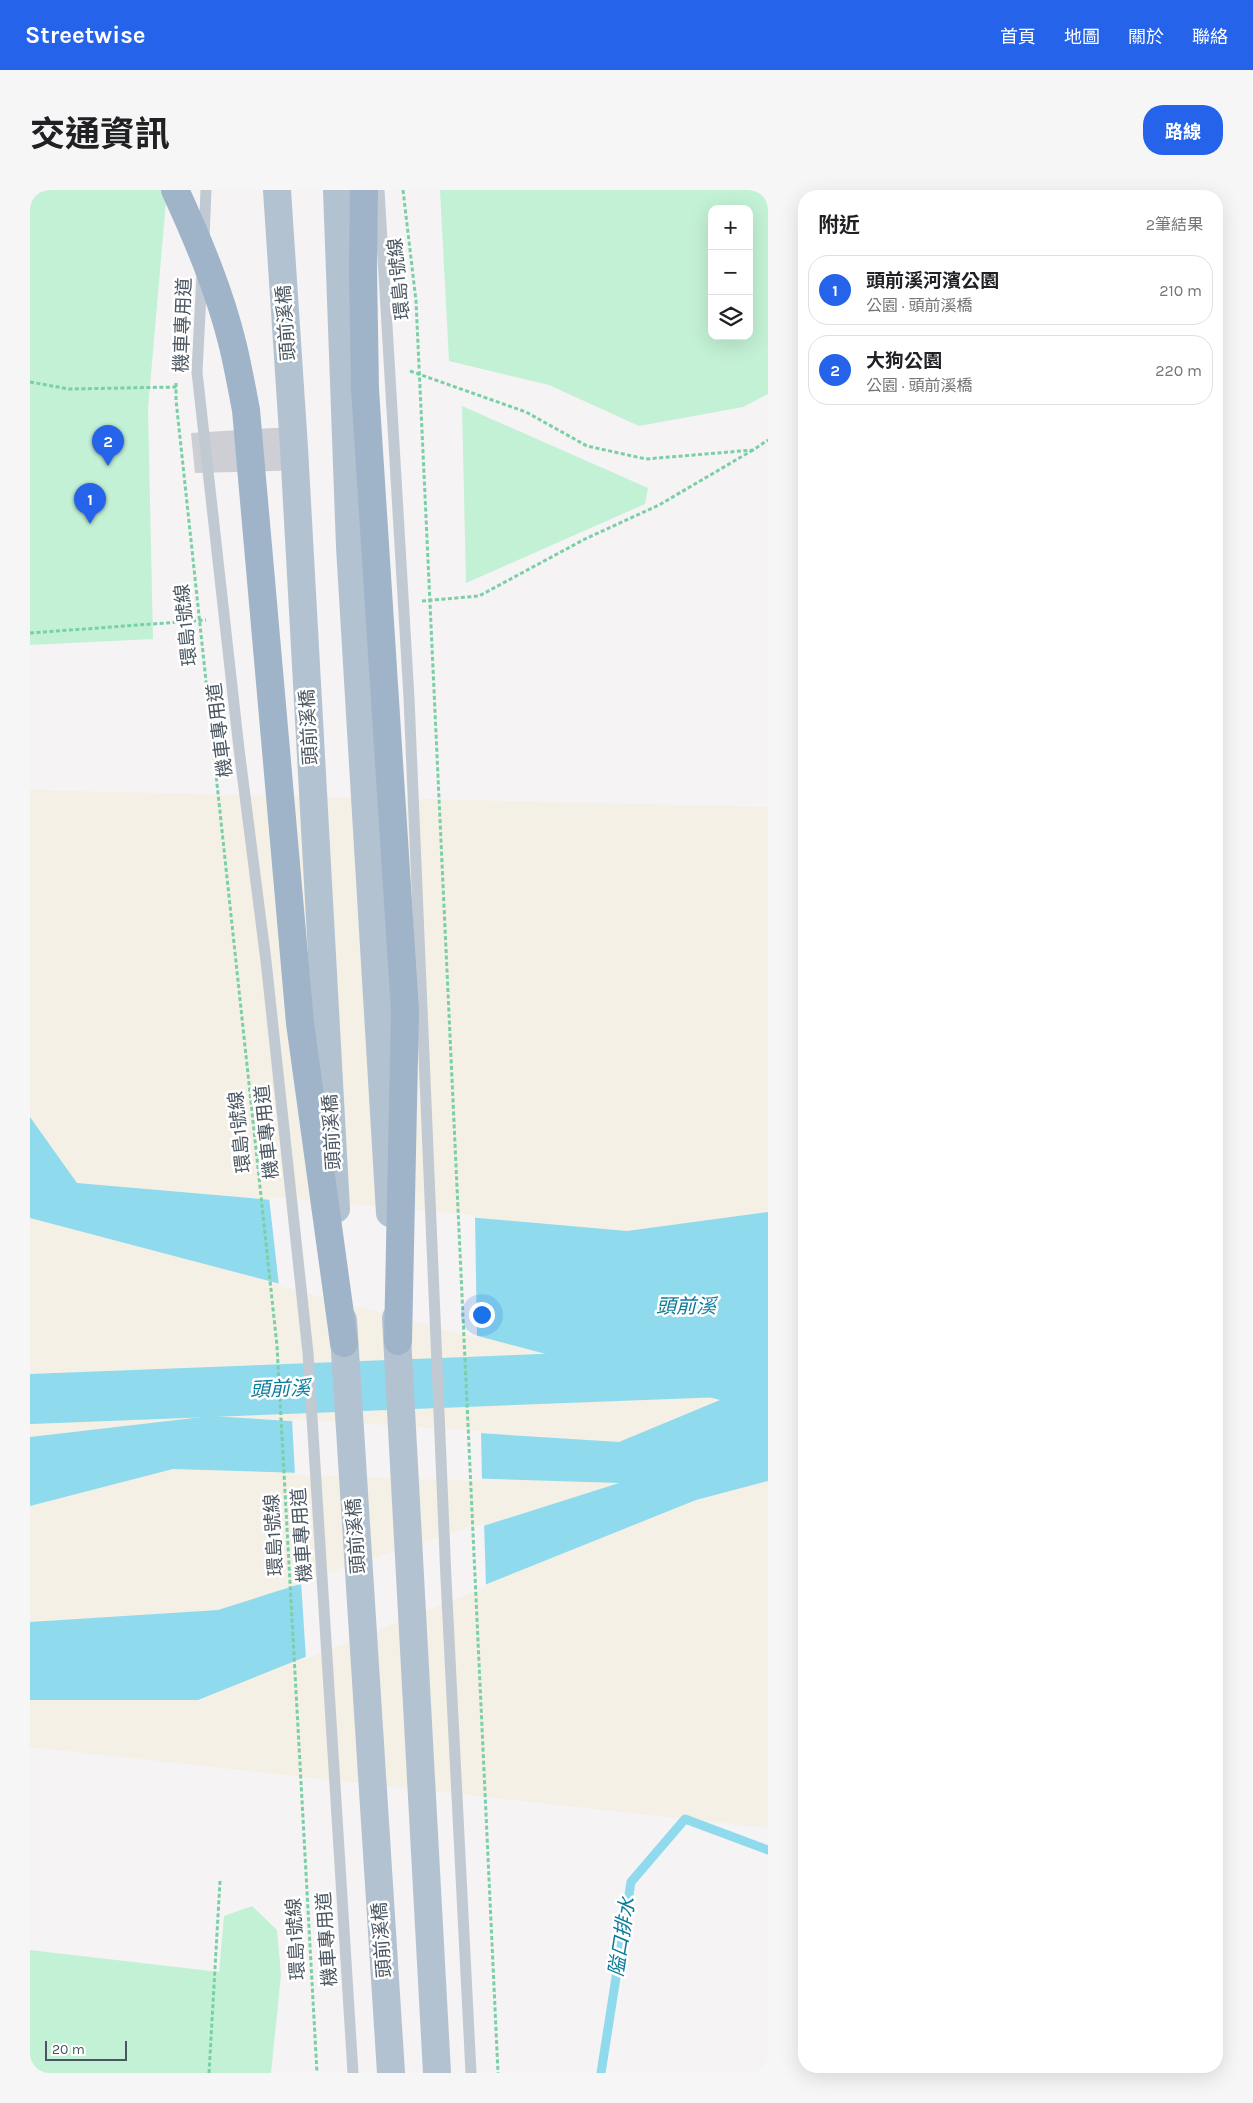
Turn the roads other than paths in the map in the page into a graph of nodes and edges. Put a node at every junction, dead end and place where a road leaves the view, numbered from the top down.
1 (175, 190) edge
2 (206, 190) edge
3 (277, 190) edge
4 (337, 190) edge
5 (364, 190) edge
6 (378, 190) edge
7 (398, 1341) junction
8 (344, 1343) junction
9 (353, 2073) edge
10 (391, 2073) edge
11 (437, 2073) edge
12 (471, 2073) edge

1 - 8 highway
2 - 9 lane, 機車專用道
3 - 8 main road, 頭前溪橋
4 - 7 main road
5 - 7 highway
6 - 12 lane
7 - 11 main road
8 - 10 main road, 頭前溪橋

